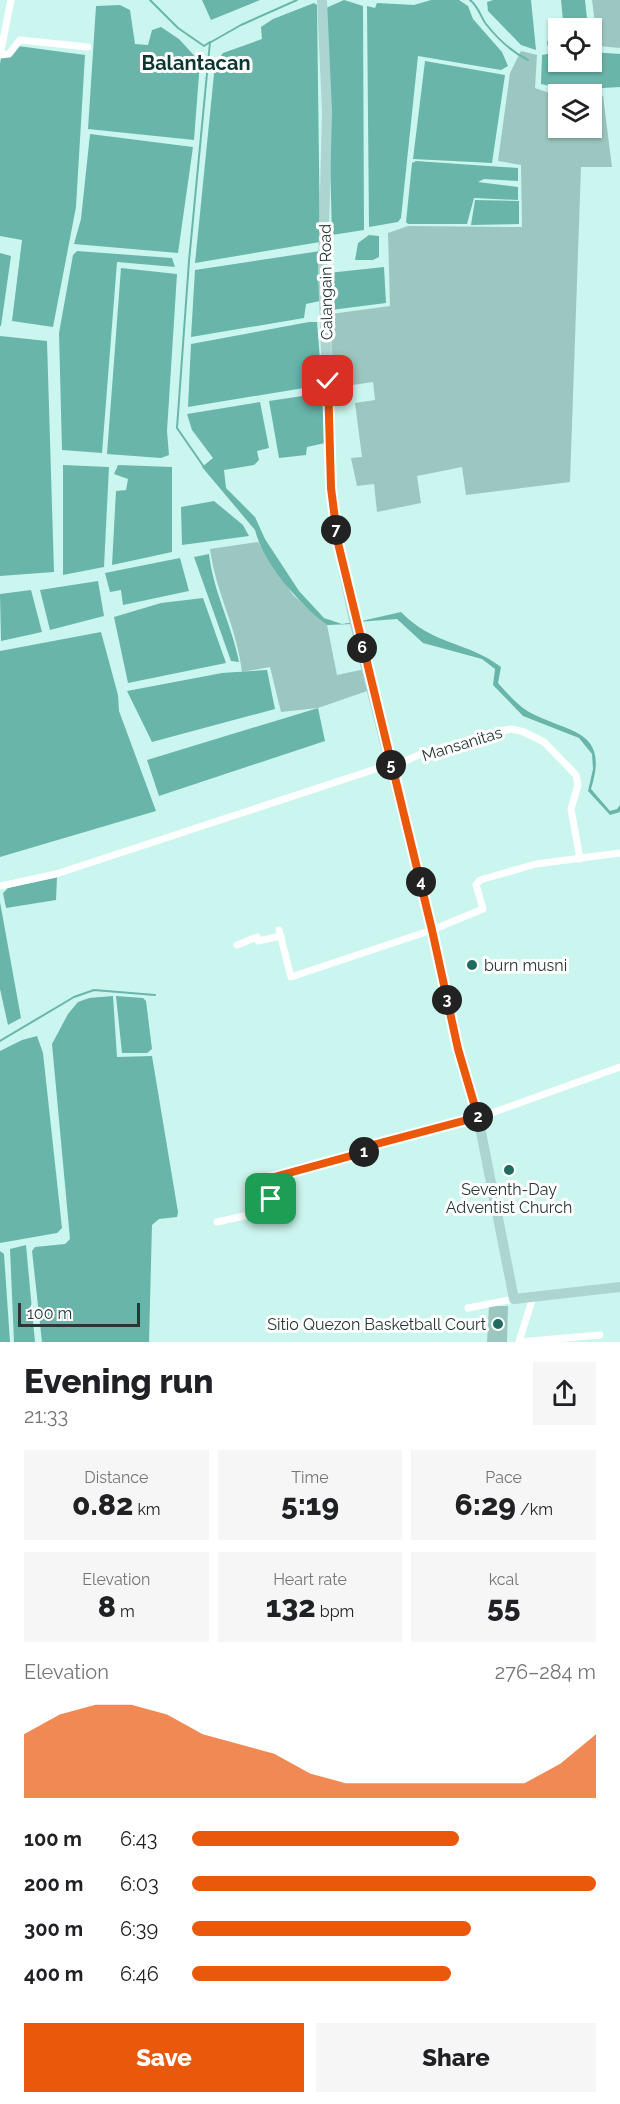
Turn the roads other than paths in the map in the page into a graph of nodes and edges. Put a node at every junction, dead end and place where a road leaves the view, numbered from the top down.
1 (11, 0) edge
2 (322, 3) edge
3 (88, 47) dead end
4 (391, 765) junction
5 (620, 853) edge
6 (580, 859) junction
7 (0, 886) edge
8 (432, 930) junction
9 (237, 945) dead end
10 (620, 1067) edge
11 (478, 1117) junction
12 (217, 1222) dead end
13 (620, 1287) edge
14 (533, 1297) junction
15 (514, 1299) junction
16 (468, 1308) dead end
17 (600, 1335) dead end
18 (519, 1342) edge

1 - 3 street
2 - 4 street, Calangain Road
4 - 6 street, Mansanitas
4 - 7 street
4 - 8 street, Calangain Road
5 - 6 street
6 - 8 street
8 - 9 street
8 - 11 street, Calangain Road
10 - 11 street
11 - 12 street
11 - 15 street, Calangain Road
13 - 14 street
14 - 15 street
14 - 18 street
15 - 16 street
17 - 18 street

